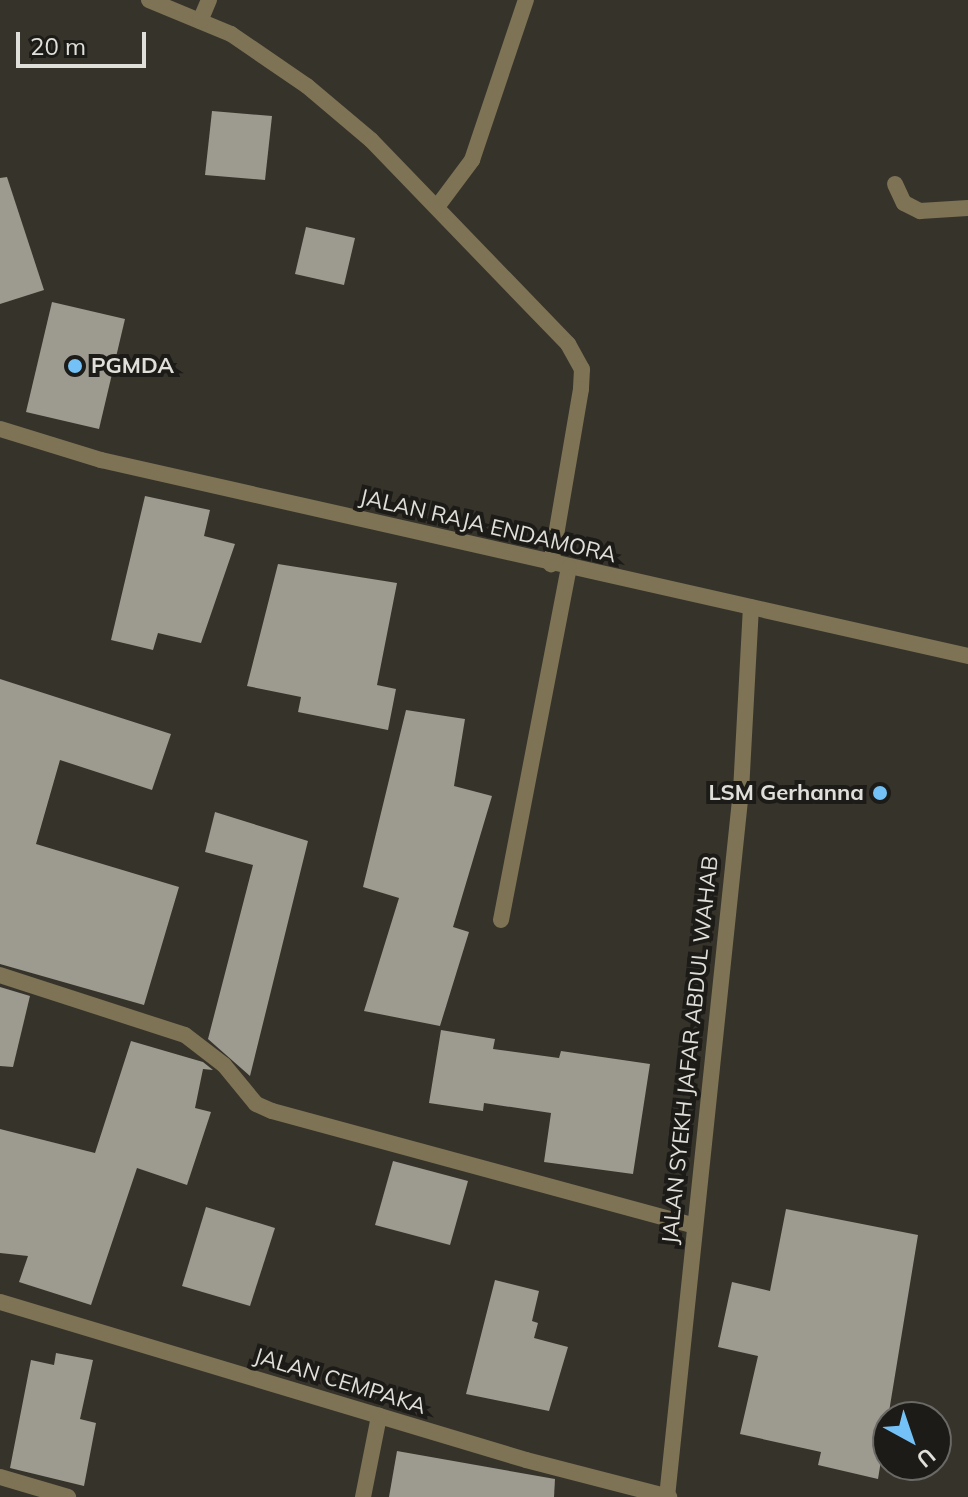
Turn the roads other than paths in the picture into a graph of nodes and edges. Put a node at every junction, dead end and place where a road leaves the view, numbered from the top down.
1 (149, 0) edge
2 (209, 0) edge
3 (526, 0) edge
4 (200, 21) junction
5 (895, 184) dead end
6 (437, 207) junction
7 (968, 208) edge
8 (0, 429) edge
9 (551, 564) junction
10 (569, 567) junction
11 (751, 607) junction
12 (968, 656) edge
13 (501, 920) dead end
14 (0, 975) edge
15 (692, 1225) junction
16 (0, 1302) edge
17 (379, 1416) junction
18 (0, 1477) edge
19 (68, 1497) edge
20 (363, 1497) edge
21 (668, 1497) edge

1 - 4 street
2 - 4 street
3 - 6 street
4 - 6 street
5 - 7 street
6 - 9 street
8 - 9 street, JALAN RAJA ENDAMORA
9 - 10 street, JALAN RAJA ENDAMORA
10 - 11 street, JALAN RAJA ENDAMORA
10 - 13 street
11 - 12 street, JALAN RAJA ENDAMORA
11 - 15 street, JALAN SYEKH JAFAR ABDUL WAHAB
14 - 15 street
15 - 21 street, JALAN SYEKH JAFAR ABDUL WAHAB
16 - 17 street, JALAN CEMPAKA
17 - 20 street
17 - 21 street, JALAN CEMPAKA
18 - 19 street

